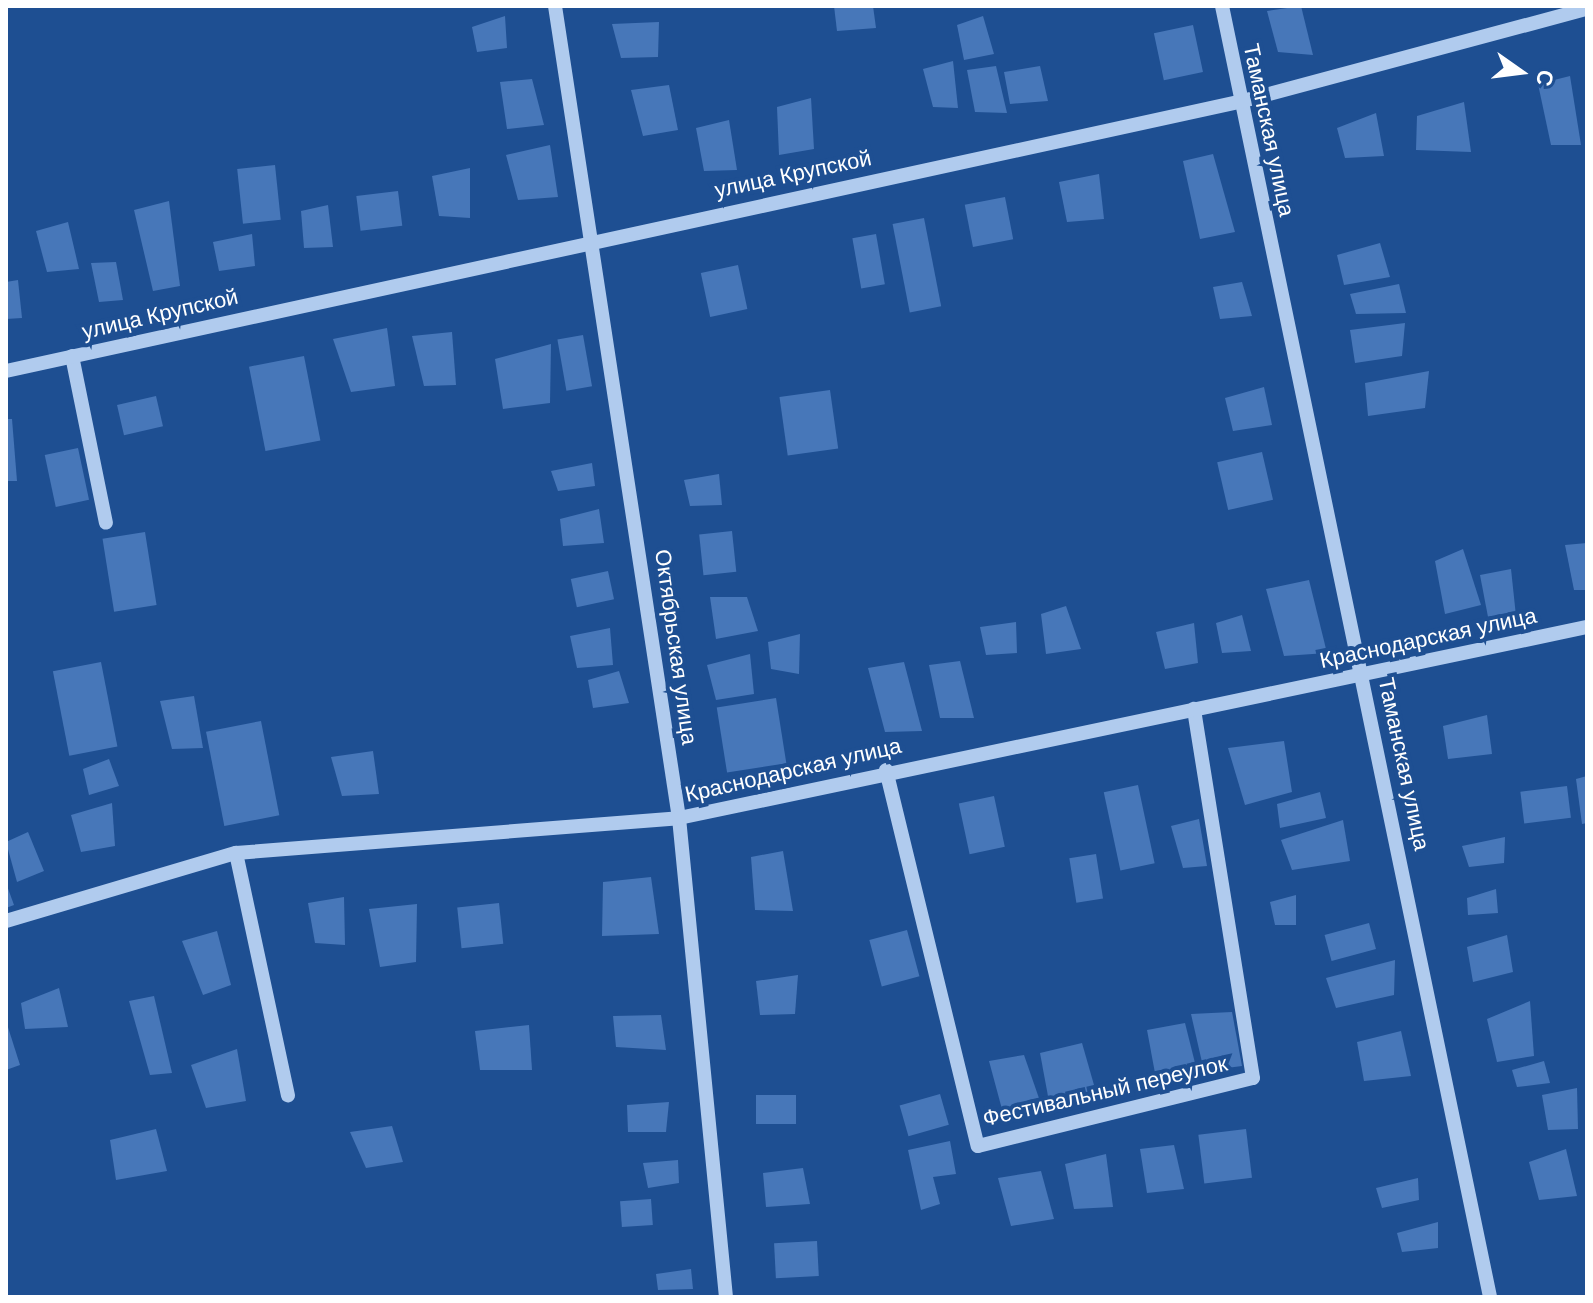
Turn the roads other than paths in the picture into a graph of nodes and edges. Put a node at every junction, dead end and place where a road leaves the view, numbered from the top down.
1 (555, 6) edge
2 (1222, 6) edge
3 (1587, 9) edge
4 (1239, 102) junction
5 (593, 239) junction
6 (72, 356) junction
7 (6, 371) edge
8 (106, 523) dead end
9 (1587, 627) edge
10 (1363, 674) junction
11 (1194, 709) junction
12 (886, 770) junction
13 (679, 818) junction
14 (236, 853) junction
15 (6, 921) edge
16 (288, 1095) dead end
17 (726, 1297) edge
18 (1490, 1297) edge

1 - 5 street, Октябрьская улица
2 - 4 street, Таманская улица
3 - 4 street, улица Крупской
4 - 5 street, улица Крупской
4 - 10 street, Таманская улица
5 - 6 street, улица Крупской
5 - 13 street, Октябрьская улица
6 - 7 street, улица Крупской
6 - 8 street
9 - 10 street, Краснодарская улица
10 - 11 street, Краснодарская улица
10 - 18 street, Таманская улица
11 - 12 street, Краснодарская улица
11 - 12 street, Фестивальный переулок
12 - 13 street, Краснодарская улица
13 - 14 street, Краснодарская улица
13 - 17 street, Октябрьская улица
14 - 15 street, Краснодарская улица
14 - 16 street

